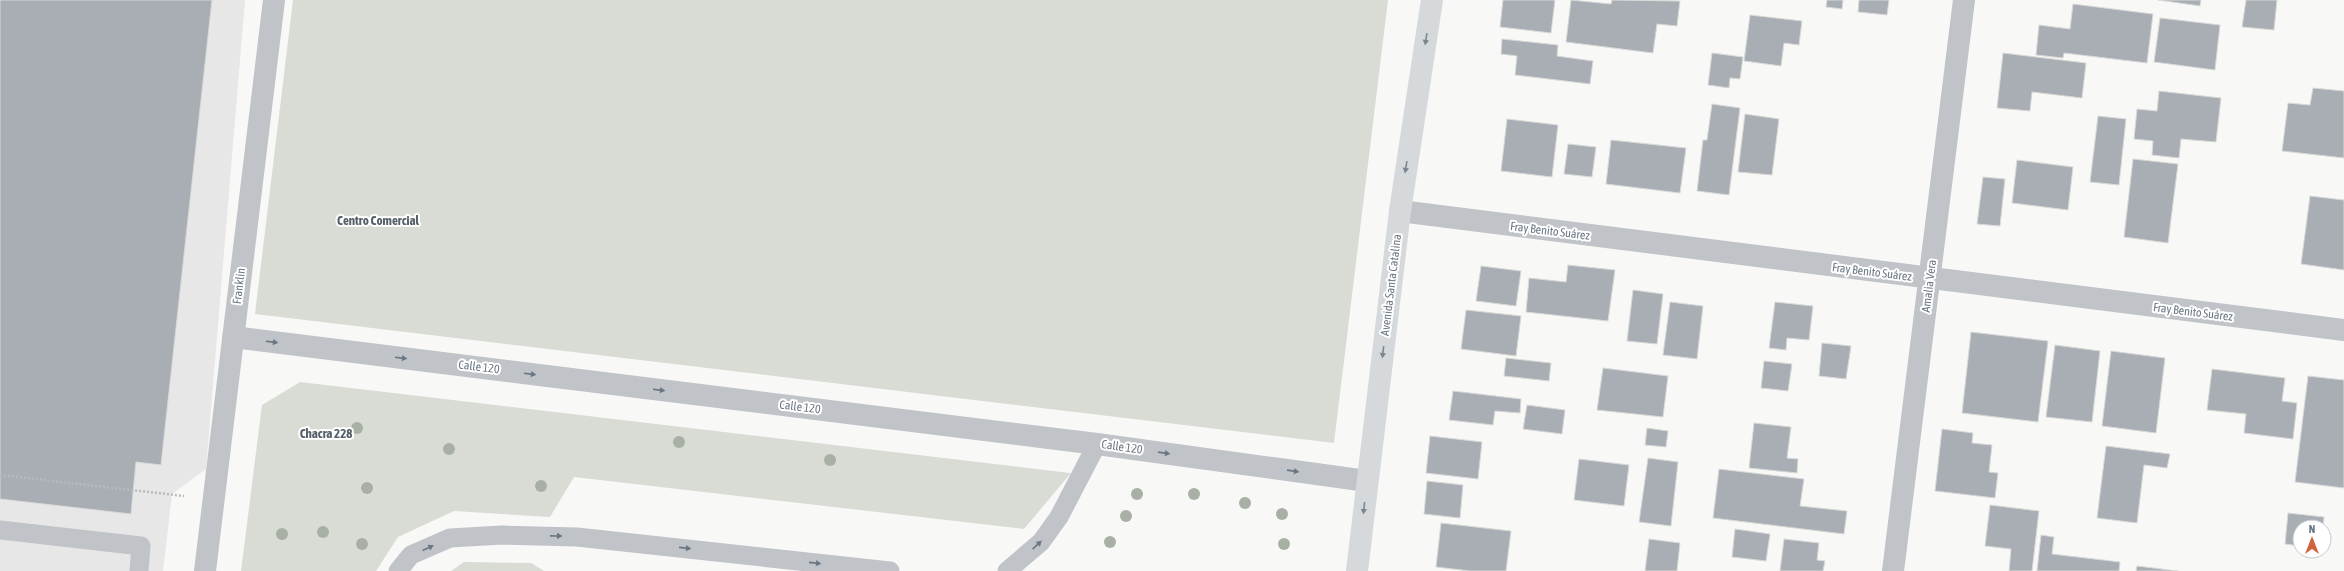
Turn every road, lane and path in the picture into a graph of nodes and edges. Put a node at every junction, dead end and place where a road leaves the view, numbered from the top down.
1 (274, 0) edge
2 (1432, 0) edge
3 (1964, 0) edge
4 (1400, 211) junction
5 (1930, 280) junction
6 (2344, 330) edge
7 (233, 337) junction
8 (1098, 444) junction
9 (0, 475) edge
10 (1367, 481) junction
11 (172, 494) dead end
12 (0, 530) edge
13 (139, 571) edge
14 (205, 571) edge
15 (398, 571) edge
16 (890, 571) edge
17 (1007, 571) edge
18 (1357, 571) edge
19 (1893, 571) edge

1 - 7 street, Franklin
2 -> 4 main road, Avenida Santa Catalina
3 - 5 street, Amalia Vera
4 - 5 street, Fray Benito Suárez
4 -> 10 main road, Avenida Santa Catalina
5 - 6 street, Fray Benito Suárez
5 - 19 street, Amalia Vera
7 -> 8 street, Calle 120
7 - 14 street, Franklin
8 -> 10 street, Calle 120
17 -> 8 lane
9 - 11 path
10 -> 18 main road, Avenida Santa Catalina
12 - 13 lane
15 -> 16 lane

